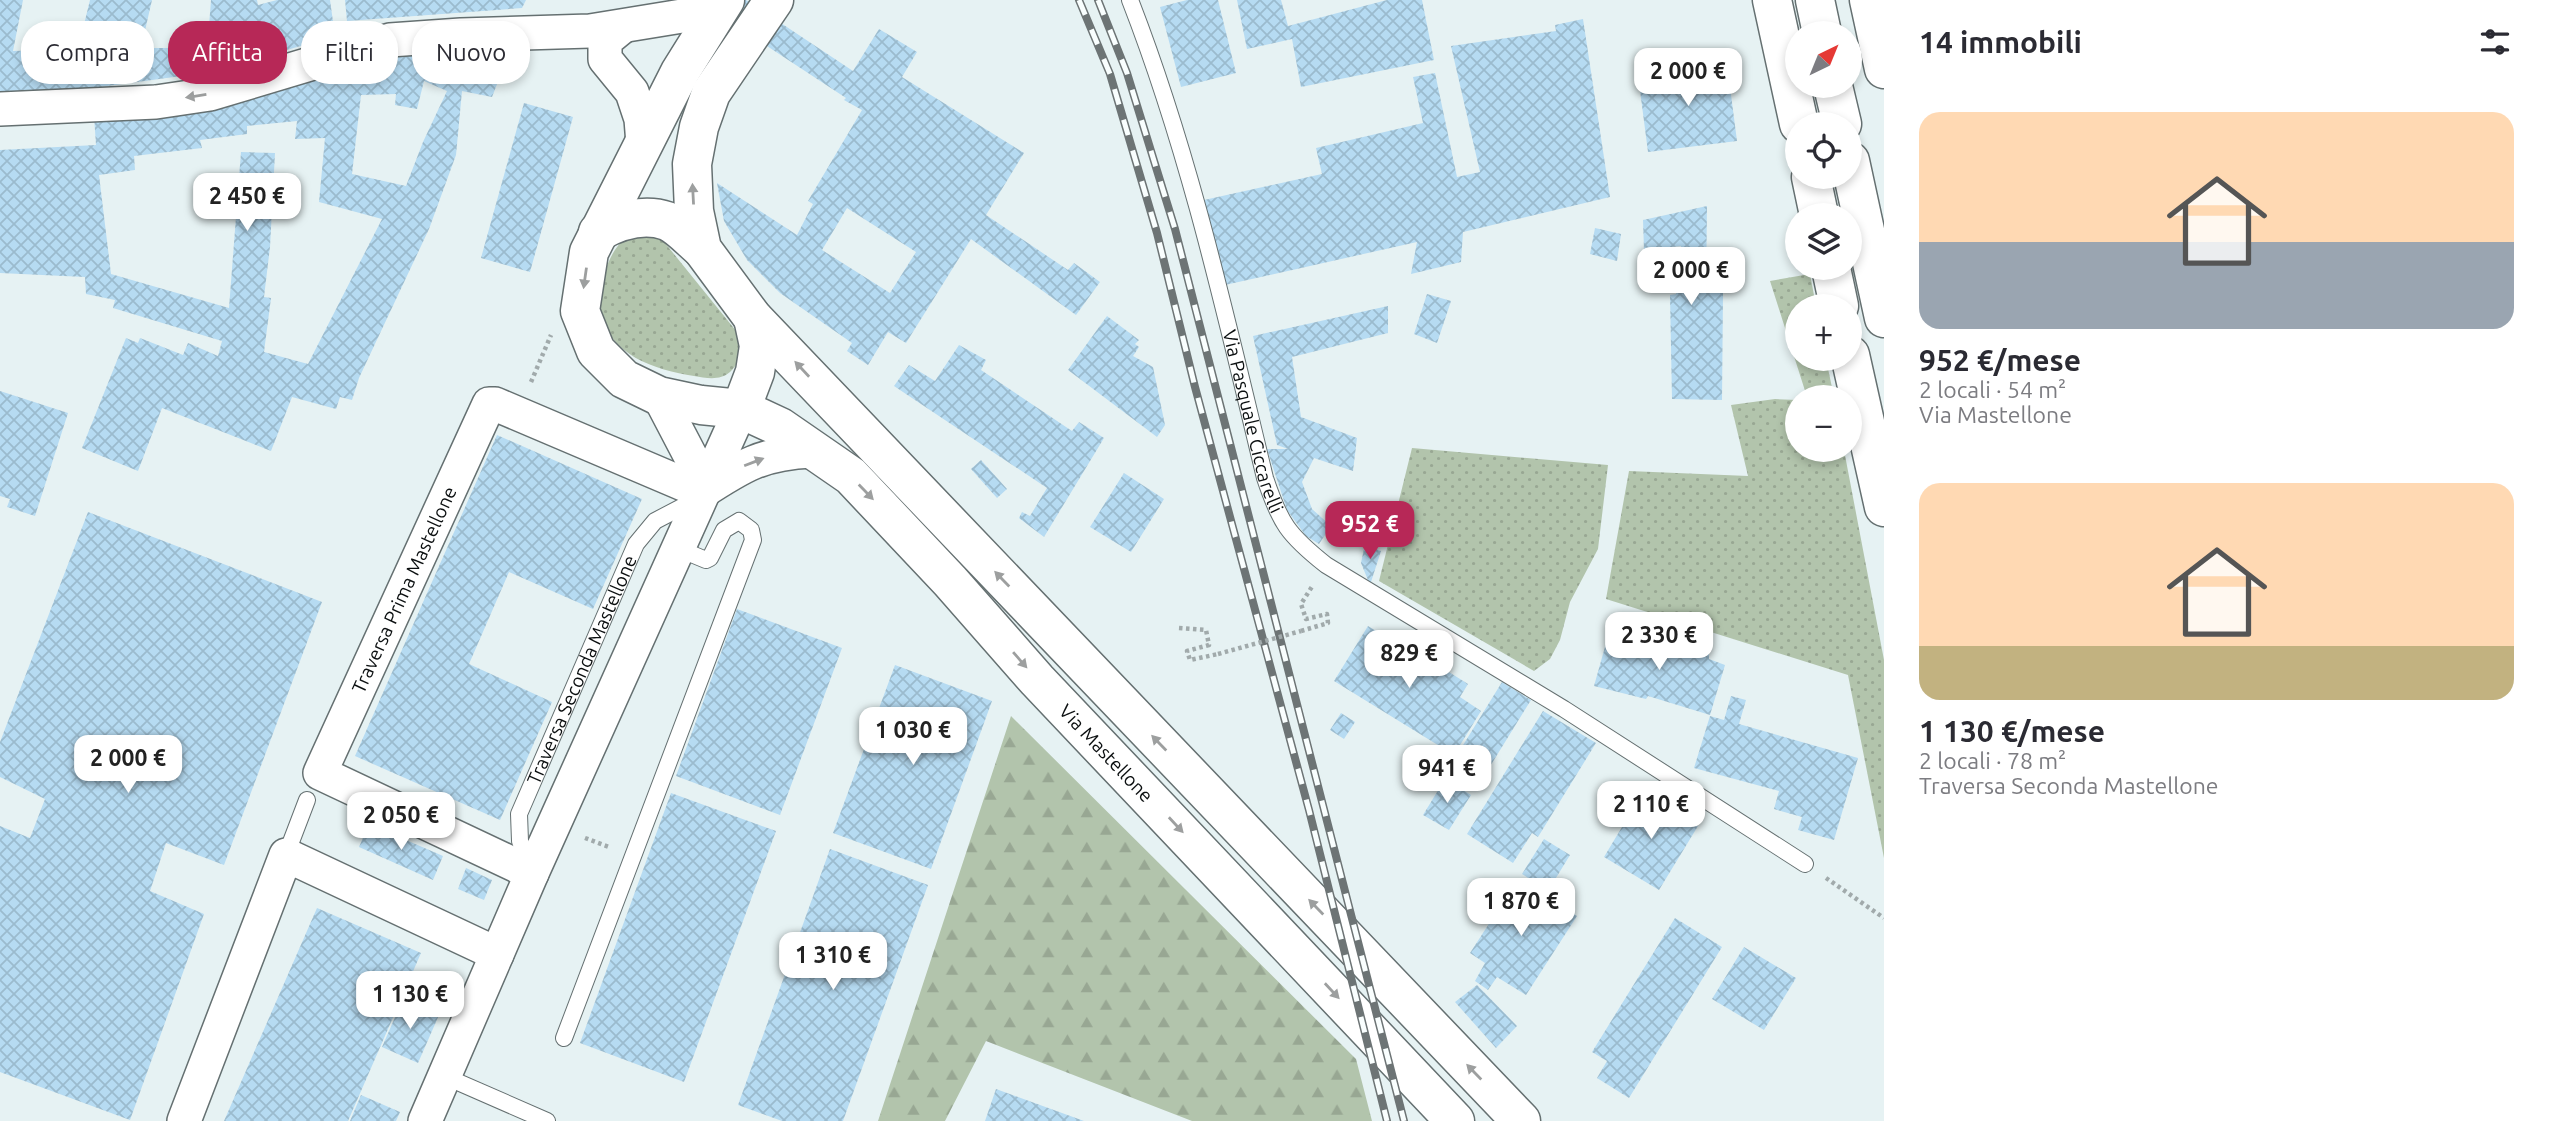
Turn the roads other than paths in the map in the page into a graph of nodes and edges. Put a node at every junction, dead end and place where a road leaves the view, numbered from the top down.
1 (774, 0) edge
2 (1130, 0) edge
3 (1772, 0) edge
4 (1815, 0) edge
5 (1869, 0) edge
6 (722, 5) edge
7 (1819, 21) edge
8 (622, 27) junction
9 (1884, 69) edge
10 (0, 109) edge
11 (1796, 112) edge
12 (643, 144) junction
13 (1856, 189) edge
14 (598, 233) junction
15 (702, 249) junction
16 (753, 318) junction
17 (1884, 318) edge
18 (1854, 371) edge
19 (659, 396) junction
20 (741, 409) junction
21 (812, 451) junction
22 (701, 495) junction
23 (1884, 507) edge
24 (677, 548) junction
25 (307, 800) dead end
26 (286, 855) junction
27 (1805, 864) road end
28 (532, 873) junction
29 (498, 954) junction
30 (564, 1038) dead end
31 (444, 1076) junction
32 (184, 1121) edge
33 (425, 1121) edge
34 (547, 1121) edge
35 (1455, 1121) edge
36 (1521, 1121) edge

15 -> 1 main road
2 - 27 lane, Via Pasquale Ciccarelli
3 - 11 main road
4 - 7 main road
5 - 9 main road
6 - 8 street
6 - 12 main road
8 -> 10 street
8 - 12 street
12 - 14 main road
13 - 17 main road
14 - 15 main road
14 -> 19 main road
15 - 16 main road
16 - 20 main road
36 -> 16 main road
18 - 23 main road
19 - 20 main road
19 - 22 street
20 - 21 main road, Via Mastellone
20 - 22 street, Traversa Seconda Mastellone
22 -> 21 street, Traversa Seconda Mastellone
21 -> 35 main road, Via Mastellone
22 - 24 street, Traversa Seconda Mastellone
22 - 28 lane, Traversa Seconda Mastellone
22 - 28 street, Traversa Prima Mastellone
24 - 28 street, Traversa Seconda Mastellone
24 - 30 lane
25 - 26 lane
26 - 29 street
26 - 32 street
28 - 29 street, Traversa Seconda Mastellone
29 - 31 street, Traversa Seconda Mastellone
31 - 33 street, Traversa Seconda Mastellone
31 - 34 lane

